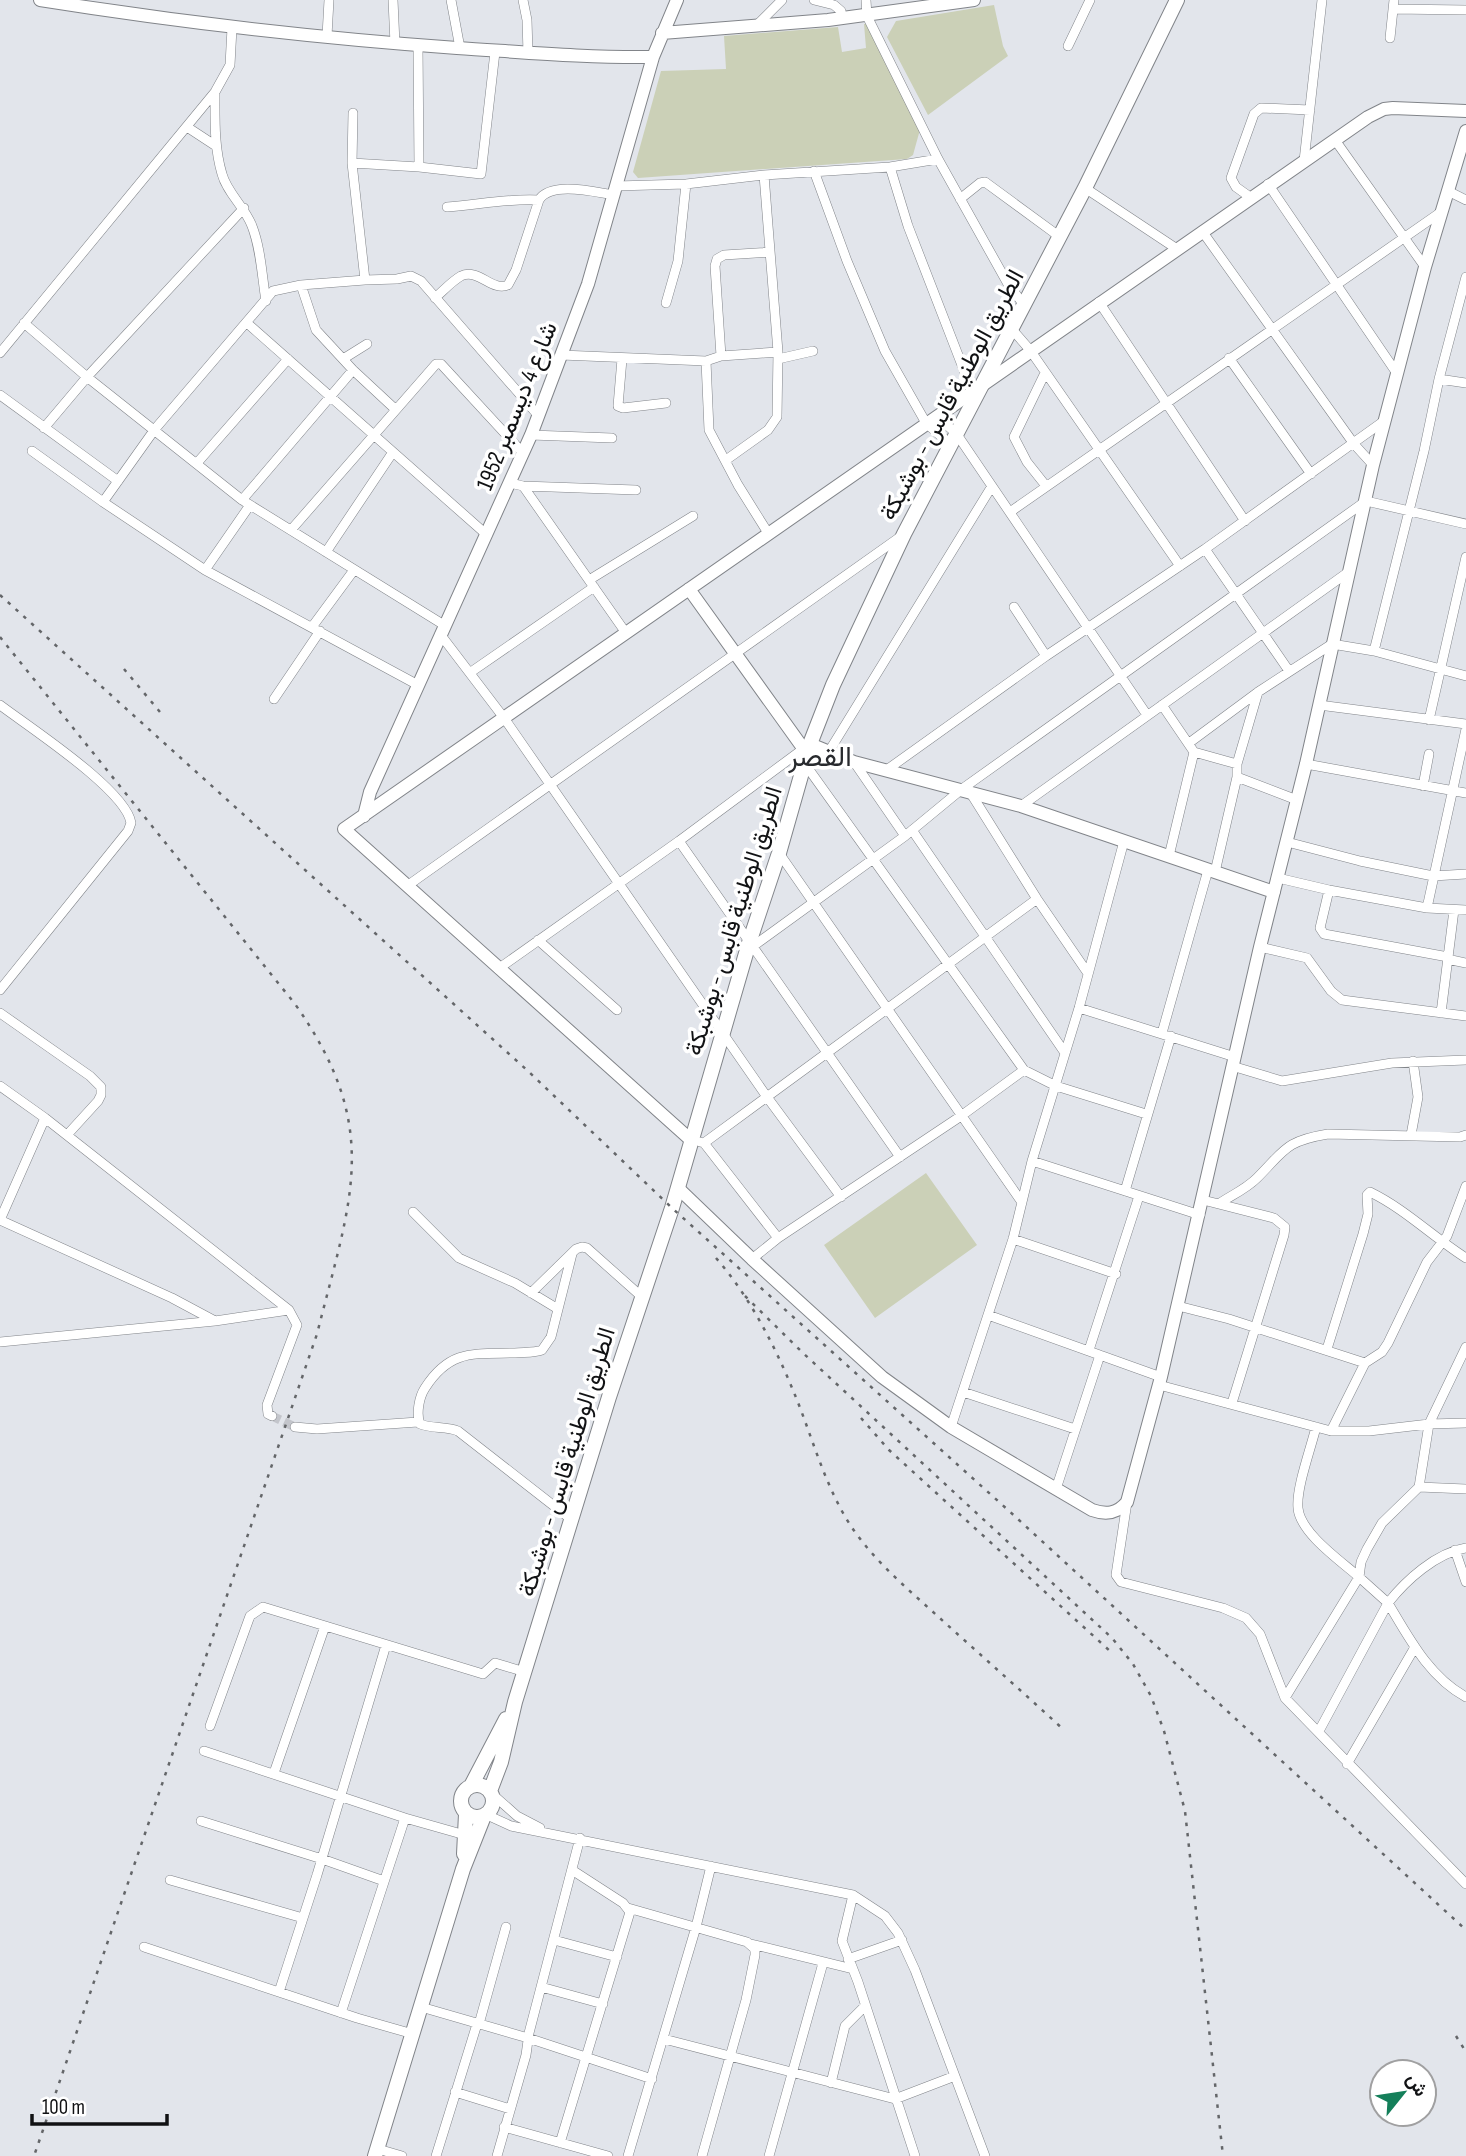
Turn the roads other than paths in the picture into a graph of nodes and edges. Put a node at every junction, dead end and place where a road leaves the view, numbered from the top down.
1 (40, 0) edge
2 (329, 0) edge
3 (393, 0) edge
4 (451, 0) edge
5 (523, 0) edge
6 (677, 0) edge
7 (782, 0) edge
8 (814, 0) edge
9 (840, 0) edge
10 (866, 0) edge
11 (974, 0) edge
12 (1090, 0) edge
13 (1177, 0) edge
14 (1322, 0) edge
15 (1394, 4) edge
16 (1466, 10) edge
17 (841, 15) junction
18 (867, 16) junction
19 (756, 26) junction
20 (232, 27) junction
21 (662, 33) junction
22 (327, 36) junction
23 (1390, 38) dead end
24 (395, 44) junction
25 (418, 45) junction
26 (1068, 46) dead end
27 (460, 48) junction
28 (495, 52) junction
29 (528, 53) junction
30 (653, 57) junction
31 (215, 92) junction
32 (1310, 110) junction
33 (1466, 111) edge
34 (353, 113) dead end
35 (187, 127) junction
36 (1466, 131) edge
37 (1335, 140) junction
38 (216, 146) junction
39 (932, 146) junction
40 (938, 159) junction
41 (1304, 161) junction
42 (352, 163) junction
43 (920, 163) junction
44 (419, 167) junction
45 (890, 167) junction
46 (814, 171) junction
47 (764, 175) junction
48 (686, 184) junction
49 (1268, 184) junction
50 (1085, 188) junction
51 (615, 190) junction
52 (1448, 191) junction
53 (1251, 197) junction
54 (960, 199) junction
55 (539, 200) junction
56 (1466, 200) edge
57 (447, 207) dead end
58 (244, 208) junction
59 (1441, 212) junction
60 (1202, 231) junction
61 (1060, 237) junction
62 (1404, 239) junction
63 (1177, 249) junction
64 (770, 252) junction
65 (1425, 267) junction
66 (1466, 277) edge
67 (365, 279) junction
68 (301, 285) junction
69 (1335, 285) junction
70 (435, 298) junction
71 (266, 301) junction
72 (1099, 302) junction
73 (666, 303) dead end
74 (1024, 305) junction
75 (24, 323) junction
76 (247, 323) junction
77 (1011, 328) junction
78 (1272, 328) junction
79 (367, 344) dead end
80 (1030, 350) junction
81 (813, 352) dead end
82 (0, 353) edge
83 (561, 355) junction
84 (778, 355) junction
85 (721, 356) junction
86 (1229, 358) junction
87 (288, 359) junction
88 (343, 359) junction
89 (622, 359) junction
90 (706, 361) junction
91 (353, 370) junction
92 (1396, 372) junction
93 (1045, 373) junction
94 (87, 377) junction
95 (1438, 379) junction
96 (984, 382) junction
97 (1466, 383) edge
98 (972, 391) junction
99 (0, 395) edge
100 (330, 396) junction
101 (666, 403) dead end
102 (1167, 404) junction
103 (395, 409) junction
104 (537, 414) junction
105 (931, 419) junction
106 (1384, 421) junction
107 (44, 428) junction
108 (155, 429) junction
109 (373, 435) junction
110 (531, 435) junction
111 (612, 438) dead end
112 (953, 439) junction
113 (1354, 444) junction
114 (1098, 449) junction
115 (32, 451) dead end
116 (393, 452) junction
117 (523, 453) junction
118 (726, 460) junction
119 (197, 463) junction
120 (1373, 465) junction
121 (1311, 474) junction
122 (118, 481) junction
123 (517, 485) junction
124 (992, 486) junction
125 (1045, 486) junction
126 (636, 490) dead end
127 (1366, 501) junction
128 (103, 502) junction
129 (246, 502) junction
130 (1408, 510) junction
131 (1010, 512) junction
132 (693, 516) dead end
133 (1245, 521) junction
134 (1466, 524) edge
135 (291, 530) junction
136 (768, 533) junction
137 (904, 534) junction
138 (487, 535) junction
139 (1205, 549) junction
140 (326, 552) junction
141 (1466, 557) edge
142 (1180, 566) junction
143 (205, 570) junction
144 (355, 570) junction
145 (1347, 573) junction
146 (591, 583) junction
147 (689, 589) junction
148 (1235, 594) junction
149 (1014, 607) dead end
150 (1087, 627) junction
151 (316, 629) junction
152 (442, 629) junction
153 (626, 633) junction
154 (1263, 633) junction
155 (1332, 644) junction
156 (1374, 651) junction
157 (734, 656) junction
158 (1046, 656) junction
159 (1440, 669) junction
160 (1289, 671) junction
161 (471, 672) junction
162 (1119, 675) junction
163 (1466, 676) edge
164 (418, 685) junction
165 (1258, 692) junction
166 (274, 699) dead end
167 (0, 705) edge
168 (1162, 705) junction
169 (1319, 705) junction
170 (1147, 715) junction
171 (504, 718) junction
172 (1429, 720) junction
173 (1466, 726) edge
174 (1192, 748) junction
175 (807, 753) junction
176 (828, 753) junction
177 (1429, 754) dead end
178 (853, 762) junction
179 (1237, 764) junction
180 (1306, 764) junction
181 (888, 769) junction
182 (1237, 778) junction
183 (550, 785) junction
184 (1423, 786) junction
185 (965, 790) junction
186 (1451, 790) junction
187 (1466, 793) edge
188 (1297, 800) junction
189 (1021, 806) junction
190 (364, 816) junction
191 (908, 833) junction
192 (679, 841) junction
193 (1124, 841) junction
194 (1287, 842) junction
195 (779, 853) junction
196 (1169, 856) junction
197 (875, 858) junction
198 (1211, 871) junction
199 (1466, 874) edge
200 (1433, 876) junction
201 (1278, 878) junction
202 (620, 883) junction
203 (407, 886) junction
204 (1329, 890) junction
205 (1274, 892) junction
206 (1037, 899) junction
207 (813, 901) junction
208 (1427, 908) junction
209 (1454, 910) junction
210 (1466, 911) edge
211 (985, 936) junction
212 (538, 940) junction
213 (750, 945) junction
214 (1260, 947) junction
215 (1447, 958) junction
216 (948, 964) junction
217 (1466, 964) edge
218 (498, 969) junction
219 (1087, 972) junction
220 (0, 990) edge
221 (1079, 1007) junction
222 (617, 1010) dead end
223 (888, 1010) junction
224 (0, 1013) edge
225 (1441, 1013) junction
226 (1466, 1016) edge
227 (723, 1034) junction
228 (1167, 1035) junction
229 (1065, 1053) junction
230 (826, 1054) junction
231 (1466, 1060) edge
232 (1234, 1061) junction
233 (1413, 1061) junction
234 (1024, 1070) junction
235 (0, 1086) edge
236 (1056, 1086) junction
237 (767, 1097) junction
238 (1146, 1114) junction
239 (961, 1116) junction
240 (45, 1118) junction
241 (66, 1135) junction
242 (1411, 1135) junction
243 (1466, 1135) edge
244 (698, 1142) junction
245 (900, 1157) junction
246 (1032, 1161) junction
247 (1466, 1185) edge
248 (678, 1188) junction
249 (1125, 1191) junction
250 (1139, 1196) junction
251 (841, 1197) junction
252 (1203, 1200) junction
253 (1021, 1201) junction
254 (1220, 1203) junction
255 (413, 1212) dead end
256 (1200, 1215) junction
257 (0, 1220) edge
258 (778, 1238) junction
259 (1013, 1239) junction
260 (1441, 1242) junction
261 (572, 1254) junction
262 (1466, 1258) edge
263 (751, 1259) junction
264 (1115, 1274) junction
265 (531, 1293) junction
266 (642, 1297) junction
267 (1178, 1306) junction
268 (558, 1308) junction
269 (289, 1310) junction
270 (988, 1315) junction
271 (215, 1321) junction
272 (1255, 1328) junction
273 (0, 1342) edge
274 (1466, 1347) edge
275 (1327, 1349) junction
276 (1089, 1350) junction
277 (1100, 1355) junction
278 (1365, 1363) junction
279 (1160, 1381) junction
280 (963, 1392) junction
281 (1231, 1403) junction
282 (272, 1416) dead end
283 (418, 1422) junction
284 (1466, 1423) edge
285 (1429, 1424) junction
286 (295, 1427) tunnel mouth
287 (951, 1427) junction
288 (1317, 1427) junction
289 (1075, 1429) junction
290 (1331, 1431) junction
291 (1419, 1487) junction
292 (1056, 1489) junction
293 (1466, 1489) edge
294 (1127, 1502) junction
295 (572, 1520) junction
296 (1466, 1548) edge
297 (1455, 1550) junction
298 (1359, 1577) junction
299 (1466, 1583) edge
300 (1388, 1603) junction
301 (325, 1626) junction
302 (386, 1645) junction
303 (1415, 1647) junction
304 (525, 1672) junction
305 (1466, 1697) edge
306 (1285, 1698) junction
307 (515, 1702) junction
308 (210, 1726) dead end
309 (1319, 1731) junction
310 (204, 1751) dead end
311 (1347, 1764) junction
312 (274, 1773) junction
313 (471, 1786) junction
314 (491, 1792) junction
315 (341, 1796) junction
316 (466, 1814) junction
317 (485, 1815) junction
318 (405, 1818) junction
319 (201, 1821) dead end
320 (548, 1832) junction
321 (465, 1835) junction
322 (580, 1838) junction
323 (322, 1859) junction
324 (711, 1866) junction
325 (463, 1869) junction
326 (572, 1870) junction
327 (170, 1880) dead end
328 (384, 1881) junction
329 (1466, 1884) edge
330 (853, 1895) junction
331 (628, 1908) junction
332 (303, 1918) junction
333 (506, 1927) dead end
334 (696, 1927) junction
335 (554, 1940) junction
336 (901, 1940) junction
337 (751, 1944) junction
338 (144, 1947) dead end
339 (617, 1958) junction
340 (848, 1959) junction
341 (823, 1963) junction
342 (853, 1969) junction
343 (541, 1987) junction
344 (279, 1992) junction
345 (603, 2004) junction
346 (865, 2006) junction
347 (421, 2007) junction
348 (341, 2013) junction
349 (478, 2024) junction
350 (413, 2034) junction
351 (528, 2038) junction
352 (664, 2039) junction
353 (587, 2057) junction
354 (730, 2057) junction
355 (792, 2073) junction
356 (955, 2076) junction
357 (652, 2079) junction
358 (831, 2083) junction
359 (455, 2092) junction
360 (895, 2099) junction
361 (510, 2109) junction
362 (504, 2127) junction
363 (560, 2143) junction
364 (376, 2152) edge
365 (589, 2153) edge
366 (402, 2156) edge
367 (436, 2156) edge
368 (497, 2156) edge
369 (608, 2156) edge
370 (628, 2156) edge
371 (702, 2156) edge
372 (769, 2156) edge
373 (915, 2156) edge
374 (985, 2156) edge

1 - 20 street
2 - 22 street
3 - 24 street
4 - 27 street
5 - 29 street
6 - 21 street, شارع 4 ديسمبر 1952
7 - 19 street
8 - 17 street
9 - 17 street
10 - 18 street
11 - 18 street
12 - 26 street
13 - 50 main road, الطريق الوطنية قابس - بوشبكة
14 - 32 street
15 - 16 street
15 - 23 street
17 - 18 street
17 - 19 street
18 - 39 street
19 - 21 street
20 - 22 street
20 - 31 street
21 - 30 street, شارع 4 ديسمبر 1952
22 - 24 street
24 - 25 street
25 - 27 street
25 - 44 street
27 - 28 street
28 - 29 street
28 - 44 street
29 - 30 street
30 - 51 street, شارع 4 ديسمبر 1952
31 - 35 street
31 - 38 street
32 - 41 street
32 - 53 street
33 - 37 street
34 - 42 street
35 - 38 street
35 - 75 street
36 - 52 street
37 - 41 street
37 - 62 street
38 - 58 street
39 - 40 street
39 - 43 street
40 - 43 street
40 - 54 street
41 - 49 street
42 - 44 street
42 - 67 street
43 - 45 street
45 - 46 street
45 - 98 street
46 - 47 street
46 - 105 street
47 - 48 street
47 - 64 street
48 - 51 street
48 - 73 street
49 - 53 street
49 - 69 street
50 - 61 main road, الطريق الوطنية قابس - بوشبكة
50 - 63 street
51 - 55 street
51 - 83 street, شارع 4 ديسمبر 1952
52 - 56 street
52 - 59 street
53 - 60 street
54 - 61 street
54 - 74 street
55 - 57 street
55 - 70 street
58 - 71 street
58 - 94 street
59 - 62 street
59 - 65 street
60 - 63 street
60 - 78 street
61 - 74 main road, الطريق الوطنية قابس - بوشبكة
62 - 65 street
62 - 69 street
63 - 72 street
64 - 84 street
64 - 85 street
65 - 92 street
66 - 95 street
67 - 68 street
67 - 70 street
68 - 71 street
68 - 88 street
69 - 78 street
69 - 92 street
70 - 104 street
71 - 76 street
72 - 80 street
72 - 102 street
74 - 77 main road, الطريق الوطنية قابس - بوشبكة
75 - 82 street
75 - 94 street
76 - 87 street
76 - 108 street
77 - 80 street
77 - 96 main road, الطريق الوطنية قابس - بوشبكة
78 - 86 street
78 - 113 street
79 - 88 street
80 - 93 street
80 - 96 street
81 - 84 street
83 - 89 street
83 - 104 street, شارع 4 ديسمبر 1952
84 - 85 street
84 - 118 street
85 - 90 street
86 - 102 street
86 - 121 street
87 - 100 street
87 - 119 street
88 - 91 street
89 - 90 street
89 - 101 street
90 - 118 street
91 - 100 street
91 - 103 street
92 - 106 street
93 - 114 street
93 - 125 street
94 - 107 street
94 - 108 street
95 - 97 street
95 - 130 street
96 - 98 street
96 - 112 main road, الطريق الوطنية قابس - بوشبكة
98 - 105 street
99 - 107 street
100 - 109 street
100 - 129 street
102 - 114 street
102 - 133 street
103 - 109 street
103 - 117 street
104 - 110 street, شارع 4 ديسمبر 1952
105 - 112 street
105 - 136 street
106 - 113 street
106 - 120 street
107 - 122 street
108 - 119 street
108 - 122 street
109 - 116 street
109 - 135 street
110 - 111 street
110 - 117 street, شارع 4 ديسمبر 1952
112 - 124 street
112 - 137 main road, الطريق الوطنية قابس - بوشبكة
113 - 120 street
113 - 121 street
114 - 125 street
114 - 142 street
115 - 128 street
116 - 138 street
116 - 140 street
117 - 123 street, شارع 4 ديسمبر 1952
118 - 136 street
119 - 129 street
120 - 127 street
121 - 133 street
122 - 128 street
123 - 126 street
123 - 138 street, شارع 4 ديسمبر 1952
123 - 146 street
124 - 131 street
124 - 176 street
125 - 131 street
127 - 130 street
127 - 145 street
127 - 148 street
128 - 143 street
129 - 135 street
129 - 143 street
130 - 134 street
130 - 156 street
131 - 150 street
132 - 146 street
133 - 139 street
135 - 140 street
136 - 147 street
137 - 157 street
137 - 175 main road, الطريق الوطنية قابس - بوشبكة
138 - 152 street, شارع 4 ديسمبر 1952
139 - 142 street
139 - 148 street
140 - 144 street
141 - 159 street
142 - 150 street
143 - 151 street
144 - 151 street
144 - 152 street
145 - 154 street
145 - 155 street
146 - 153 street
146 - 161 street
147 - 153 street
147 - 157 street
148 - 154 street
148 - 162 street
149 - 158 street
150 - 158 street
150 - 162 street
151 - 164 street
151 - 166 street
152 - 161 street
152 - 164 street, شارع 4 ديسمبر 1952
153 - 171 street
154 - 160 street
154 - 168 street
155 - 156 street
155 - 160 street
155 - 169 street
156 - 159 street
157 - 175 street
157 - 183 street
158 - 181 street
159 - 163 street
159 - 172 street
160 - 165 street
161 - 171 street
162 - 170 street
162 - 185 street
164 - 190 street, شارع 4 ديسمبر 1952
165 - 174 street
165 - 179 street
167 - 220 street
168 - 170 street
168 - 174 street
169 - 172 street
169 - 180 street
170 - 189 street
171 - 183 street
171 - 190 street
172 - 173 street
173 - 186 street
174 - 179 street
174 - 196 street
175 - 176 street
175 - 192 street
175 - 195 main road, الطريق الوطنية قابس - بوشبكة
175 - 197 street
176 - 178 street
177 - 184 street
178 - 181 street
178 - 191 street
179 - 182 street
180 - 184 street
180 - 188 street
181 - 185 street
182 - 188 street
182 - 198 street
183 - 202 street
183 - 203 street
184 - 186 street
185 - 189 street
185 - 191 street
185 - 206 street
186 - 187 street
186 - 200 street
188 - 194 street
189 - 193 street
190 - 203 street
191 - 197 street
191 - 211 street
192 - 202 street
192 - 213 street
193 - 196 street
193 - 219 street
194 - 200 street
194 - 201 street
195 - 207 street
195 - 213 main road, الطريق الوطنية قابس - بوشبكة
196 - 198 street
197 - 207 street
197 - 216 street
198 - 205 street
198 - 228 street
199 - 200 street
200 - 208 street
201 - 204 street
201 - 205 street
202 - 212 street
202 - 227 street
203 - 218 street
204 - 208 street
204 - 215 street
205 - 214 street
206 - 211 street
206 - 219 street
207 - 213 street
207 - 223 street
208 - 209 street
209 - 210 street
209 - 215 street
211 - 216 street
211 - 229 street
212 - 218 street
212 - 222 street
213 - 227 main road, الطريق الوطنية قابس - بوشبكة
213 - 230 street
214 - 225 street
214 - 232 street
215 - 217 street
215 - 225 street
216 - 223 street
216 - 234 street
218 - 244 street
219 - 221 street
221 - 228 street
221 - 229 street
223 - 230 street
223 - 239 street
224 - 241 street
225 - 226 street
227 - 237 street
227 - 244 main road, الطريق الوطنية قابس - بوشبكة
228 - 232 street
228 - 238 street
229 - 236 street
230 - 237 street
230 - 245 street
231 - 233 street
232 - 233 street
232 - 252 street
233 - 242 street
234 - 236 street
234 - 239 street
235 - 240 street
236 - 238 street
236 - 246 street
237 - 244 street
237 - 251 street
238 - 249 street
239 - 245 street
239 - 253 street
240 - 241 street
240 - 257 street
241 - 269 street
242 - 243 street
242 - 254 street
244 - 248 main road, الطريق الوطنية قابس - بوشبكة
244 - 258 street
245 - 251 street
246 - 249 street
246 - 253 street
247 - 260 street
248 - 263 street
248 - 266 main road, الطريق الوطنية قابس - بوشبكة
249 - 250 street
250 - 256 street
250 - 264 street
251 - 258 street
252 - 254 street
252 - 256 street
253 - 259 street
254 - 272 street
255 - 265 street
256 - 267 street
257 - 271 street
258 - 263 street
259 - 264 street
259 - 270 street
260 - 262 street
260 - 275 street
260 - 278 street
261 - 265 street
261 - 266 street
261 - 268 street
263 - 287 street
264 - 276 street
265 - 268 street
266 - 295 main road, الطريق الوطنية قابس - بوشبكة
267 - 272 street
267 - 279 street
268 - 283 street
269 - 271 street
269 - 282 street
270 - 276 street
270 - 280 street
271 - 273 street
272 - 275 street
272 - 281 street
274 - 285 street
275 - 278 street
276 - 277 street
277 - 279 street
277 - 289 street
278 - 290 street
279 - 281 street
279 - 294 street
280 - 287 street
280 - 289 street
281 - 288 street
283 - 286 street
283 - 295 street
284 - 285 street
285 - 290 street
285 - 291 street
287 - 292 street
288 - 290 street
288 - 298 street
289 - 292 street
291 - 293 street
291 - 298 street
292 - 294 street
294 - 306 street
295 - 304 main road, الطريق الوطنية قابس - بوشبكة
296 - 297 street
297 - 299 street
297 - 300 street
298 - 300 street
298 - 306 street
300 - 303 street
300 - 309 street
301 - 302 street
301 - 308 street
301 - 312 street
302 - 304 street
302 - 315 street
303 - 305 street
303 - 311 street
304 - 307 main road, الطريق الوطنية قابس - بوشبكة
306 - 309 street
307 - 313 main road, الطريق الوطنية قابس - بوشبكة
307 - 314 main road, الطريق الوطنية قابس - بوشبكة
309 - 311 street
310 - 312 street
311 - 329 street
312 - 315 street
313 - 314 main road
313 - 316 main road
314 - 317 main road
314 - 320 street
315 - 318 street
315 - 323 street
316 - 317 main road
316 - 321 main road
317 - 320 street
317 - 325 main road
318 - 321 street
318 - 328 street
319 - 323 street
320 - 322 street
321 - 325 main road
322 - 324 street
322 - 326 street
323 - 328 street
323 - 332 street
324 - 330 street
324 - 334 street
325 - 347 main road
326 - 331 street
326 - 335 street
327 - 332 street
328 - 348 street
330 - 336 street
330 - 340 street
331 - 334 street
331 - 339 street
332 - 344 street
333 - 349 street
334 - 337 street
334 - 352 street
335 - 339 street
335 - 343 street
336 - 340 street
336 - 356 street
337 - 341 street
337 - 354 street
338 - 344 street
339 - 345 street
340 - 342 street
341 - 342 street
341 - 355 street
342 - 346 street
343 - 345 street
343 - 351 street
344 - 348 street
345 - 353 street
346 - 358 street
346 - 360 street
347 - 349 street
347 - 350 main road
348 - 350 street
349 - 351 street
349 - 359 street
350 - 364 main road
351 - 353 street
351 - 361 street
352 - 354 street
352 - 357 street
353 - 357 street
353 - 363 street
354 - 355 street
354 - 371 street
355 - 358 street
355 - 372 street
356 - 360 street
356 - 374 street
357 - 370 street
358 - 360 street
359 - 361 street
359 - 367 street
360 - 373 street
361 - 362 street
362 - 363 street
362 - 368 street
363 - 365 street
364 - 366 street
365 - 369 street

